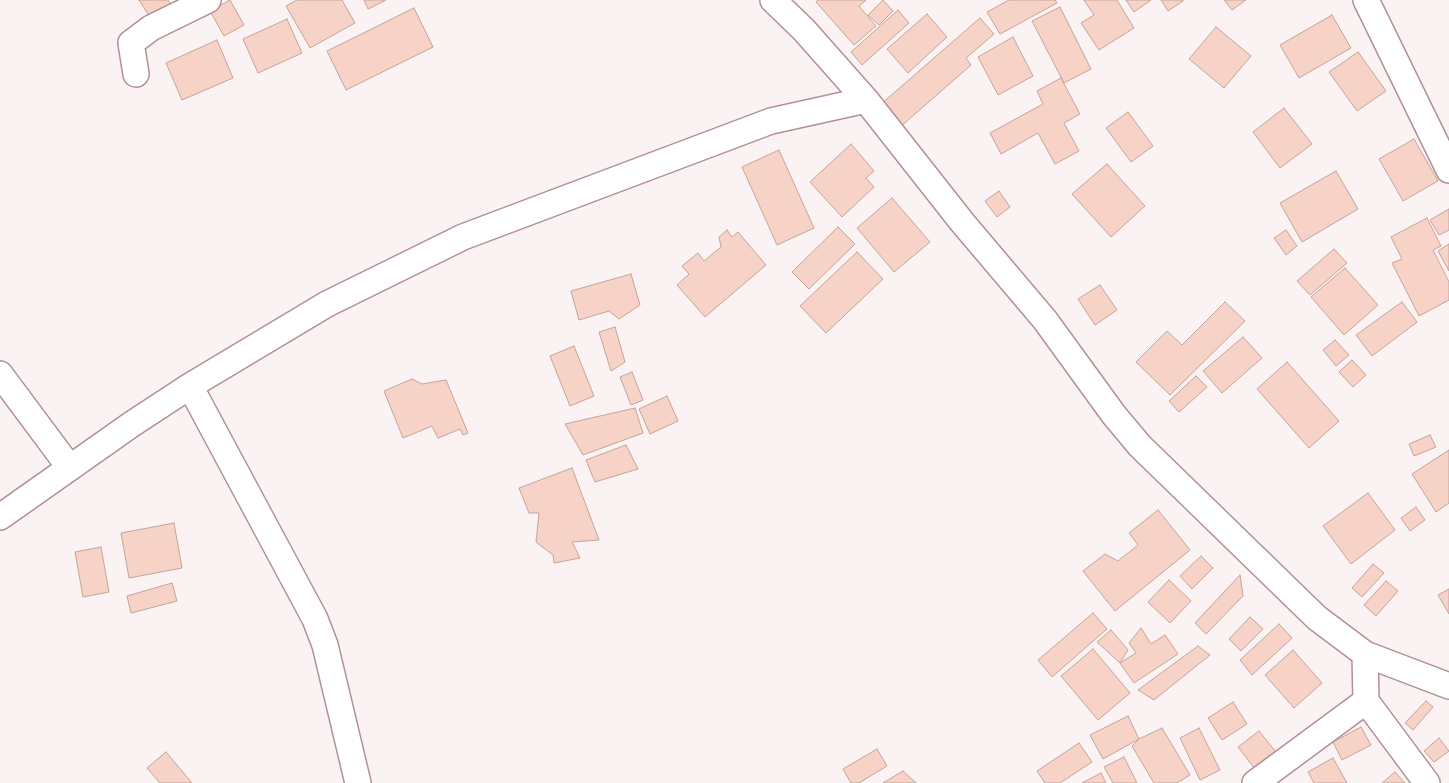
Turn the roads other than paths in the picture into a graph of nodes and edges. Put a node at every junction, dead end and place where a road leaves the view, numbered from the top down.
1 (208, 0) edge
2 (773, 0) edge
3 (1366, 0) edge
4 (136, 74) dead end
5 (866, 100) junction
6 (1449, 170) edge
7 (0, 374) edge
8 (190, 386) junction
9 (70, 468) junction
10 (0, 517) edge
11 (1365, 654) junction
12 (1449, 686) edge
13 (1366, 701) junction
14 (358, 783) edge
15 (1255, 783) edge
16 (1427, 783) edge

1 - 4 street
2 - 5 street
3 - 6 street
5 - 8 street
5 - 11 street
7 - 9 street
8 - 9 street
8 - 14 street
9 - 10 street
11 - 12 street
11 - 13 street
13 - 15 street
13 - 16 street

